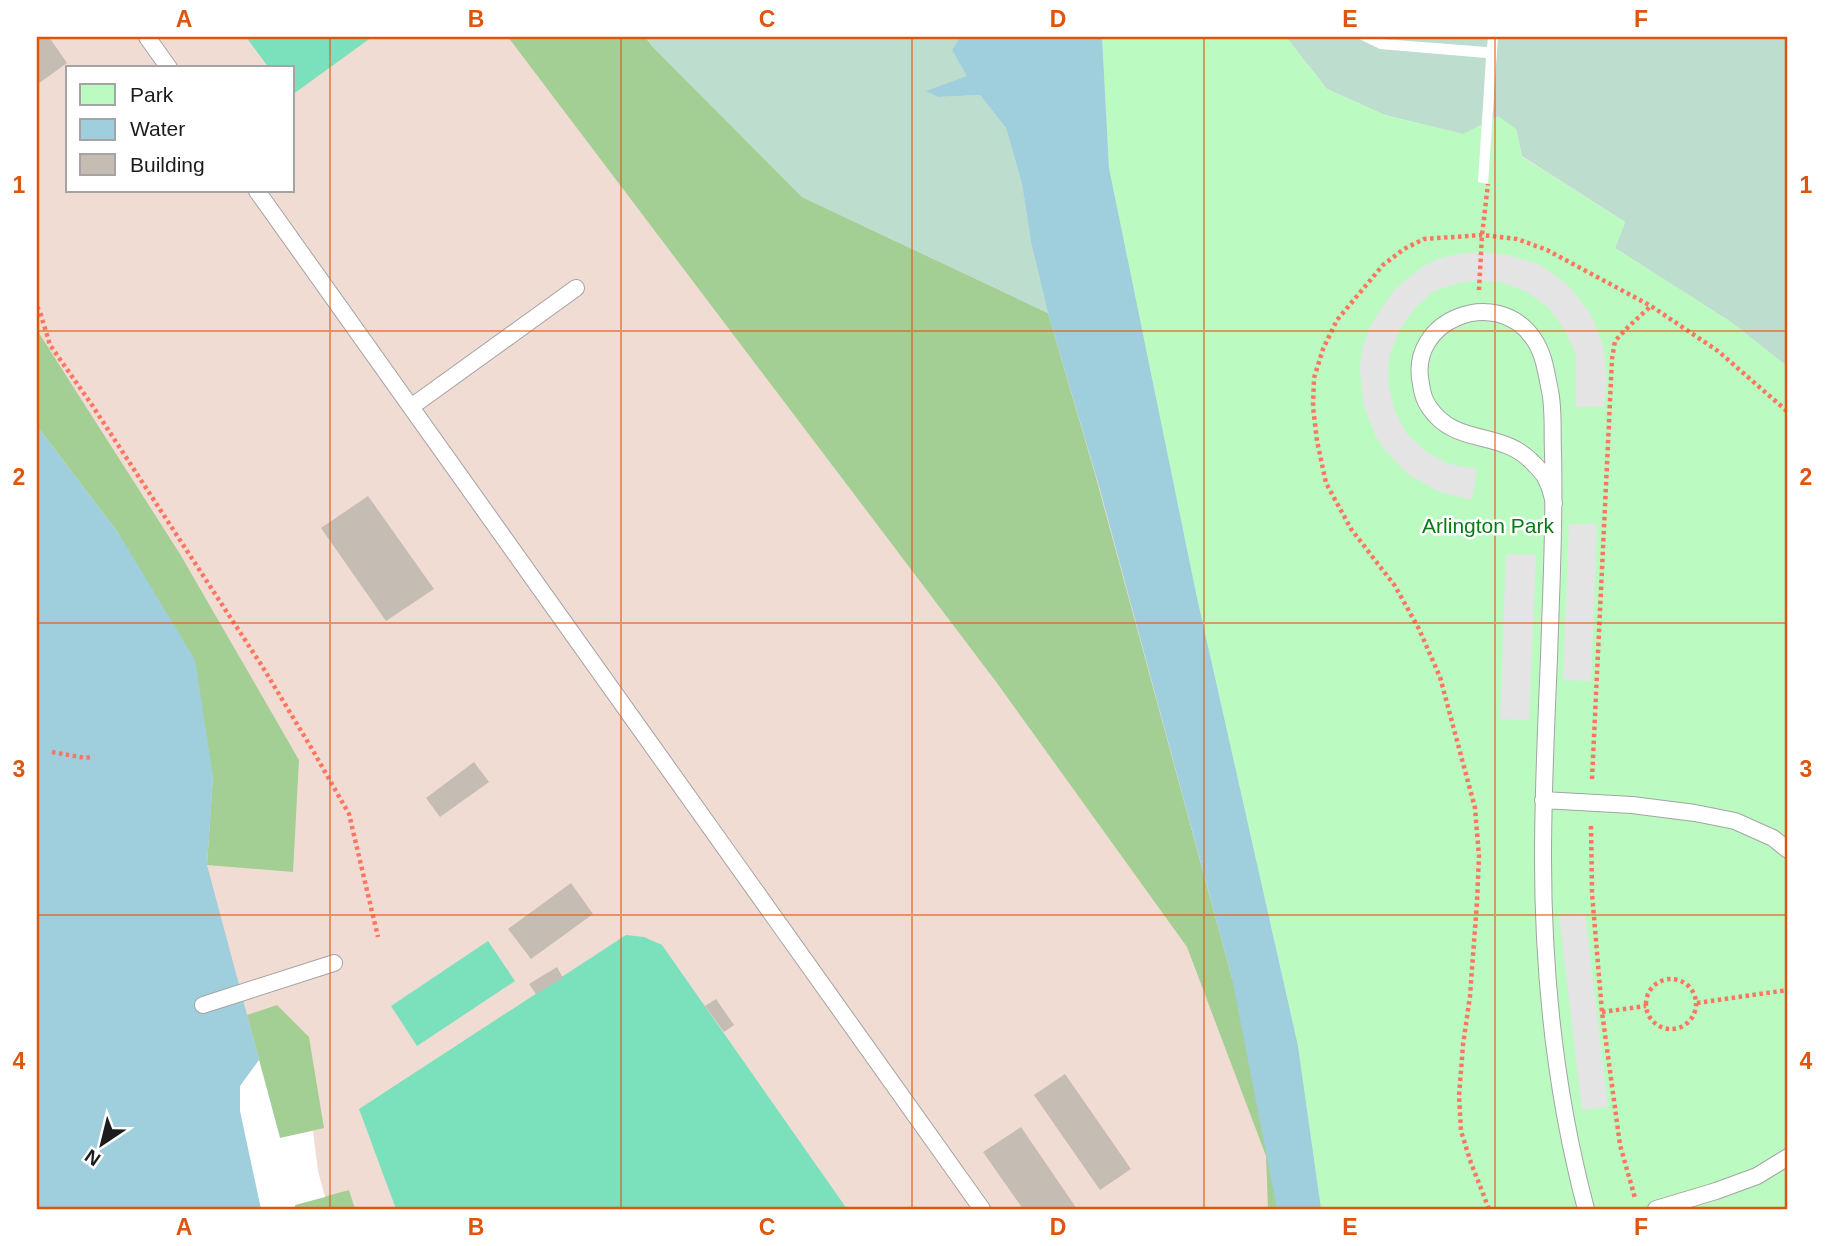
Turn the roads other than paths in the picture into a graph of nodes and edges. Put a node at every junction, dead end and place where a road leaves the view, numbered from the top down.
1 (147, 37) edge
2 (168, 66) edge
3 (258, 192) edge
4 (576, 288) dead end
5 (411, 407) junction
6 (1554, 503) junction
7 (1543, 800) junction
8 (1788, 850) edge
9 (334, 963) dead end
10 (203, 1005) dead end
11 (1788, 1157) edge
12 (982, 1209) edge
13 (1586, 1209) edge
14 (1656, 1209) edge

1 - 2 lane
3 - 5 lane
4 - 5 lane
5 - 12 lane
6 - 6 lane
6 - 7 lane
7 - 8 lane
7 - 13 lane
9 - 10 lane
11 - 14 lane

